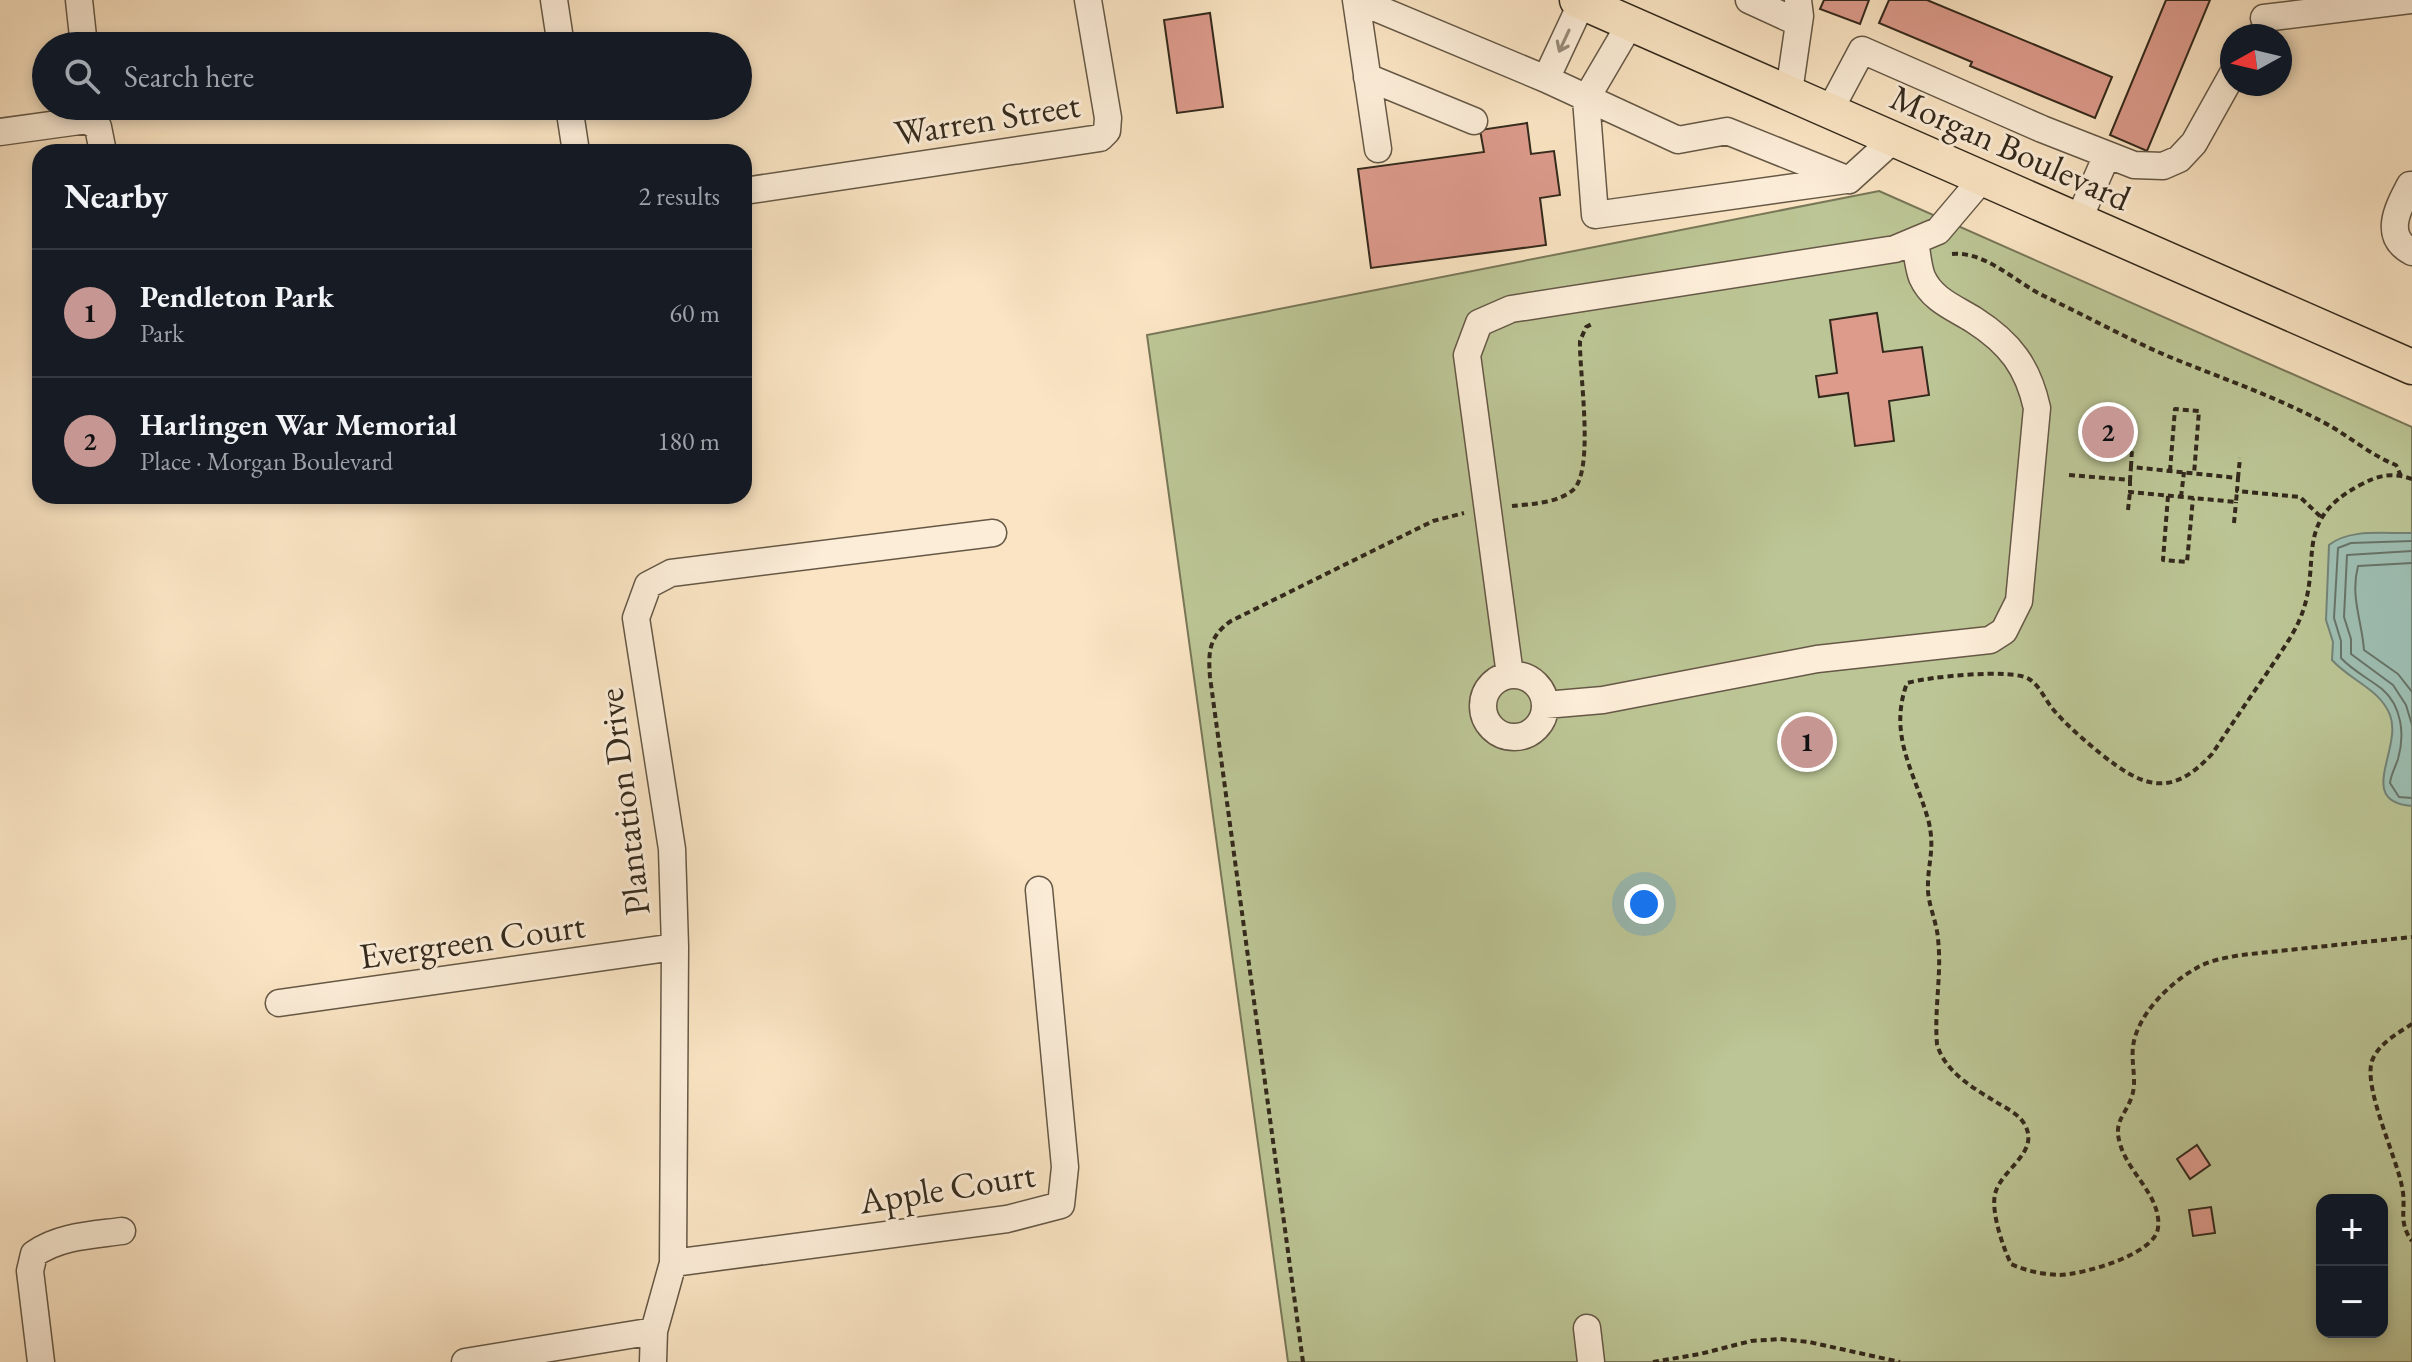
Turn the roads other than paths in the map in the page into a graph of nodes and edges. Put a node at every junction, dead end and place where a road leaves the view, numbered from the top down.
1 (79, 0) edge
2 (554, 0) edge
3 (1088, 0) edge
4 (1356, 0) edge
5 (1749, 0) edge
6 (2410, 0) edge
7 (1579, 1) edge
8 (1798, 11) edge
9 (2260, 18) edge
10 (1630, 24) junction
11 (82, 32) edge
12 (559, 32) edge
13 (1367, 77) junction
14 (1546, 79) junction
15 (1789, 92) junction
16 (2220, 96) edge
17 (1586, 99) junction
18 (1830, 110) junction
19 (87, 120) edge
20 (94, 120) edge
21 (571, 120) edge
22 (1474, 121) dead end
23 (0, 132) edge
24 (1894, 139) junction
25 (101, 144) edge
26 (575, 144) edge
27 (1378, 149) dead end
28 (2107, 155) junction
29 (1982, 179) junction
30 (1849, 180) junction
31 (2410, 185) edge
32 (752, 190) edge
33 (2078, 221) junction
34 (1917, 251) junction
35 (2412, 252) edge
36 (2412, 367) edge
37 (993, 533) dead end
38 (1510, 675) junction
39 (1545, 705) junction
40 (1039, 890) dead end
41 (675, 947) junction
42 (279, 1003) dead end
43 (122, 1231) dead end
44 (673, 1263) junction
45 (1587, 1328) dead end
46 (654, 1331) junction
47 (41, 1362) edge
48 (465, 1362) edge
49 (653, 1362) edge
50 (1591, 1362) edge

1 - 11 street
2 - 12 street
3 - 32 street, Warren Street
4 - 13 street
4 - 14 street
5 - 8 street
6 - 9 street
7 - 10 main road, Morgan Boulevard
7 -> 14 street
8 - 15 street
10 - 15 main road, Morgan Boulevard
10 - 17 street
13 - 22 street
13 - 27 street
14 - 17 street
15 - 18 main road, Morgan Boulevard
16 - 28 street
17 - 30 street
17 - 30 street
18 - 24 main road, Morgan Boulevard
18 - 28 street
19 - 23 street
20 - 25 street
21 - 26 street
24 - 29 main road, Morgan Boulevard
24 - 30 street
28 - 33 street
29 - 33 main road, Morgan Boulevard
29 - 34 street
31 - 35 street
33 - 36 main road, Morgan Boulevard
34 - 38 street
34 - 39 street
37 - 41 street, Plantation Drive
38 - 39 street
38 - 39 street
40 - 44 street, Apple Court
41 - 42 street, Evergreen Court
41 - 44 street, Plantation Drive
43 - 47 street
44 - 46 street, Plantation Drive
45 - 50 street
46 - 48 street
46 - 49 street, Plantation Drive

